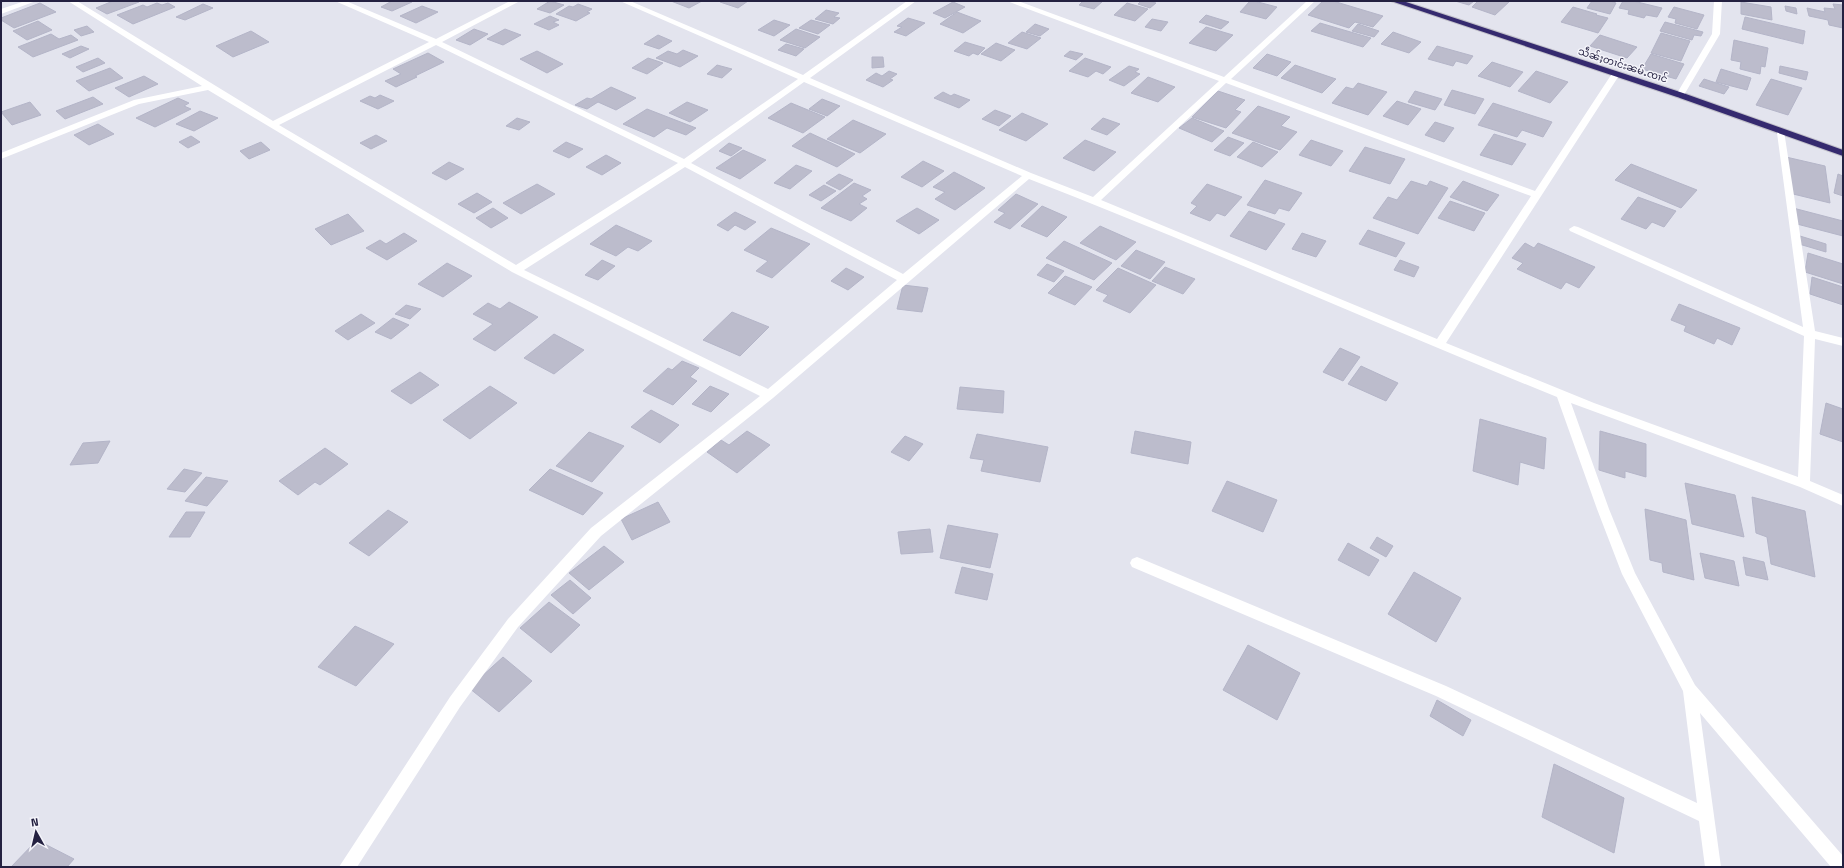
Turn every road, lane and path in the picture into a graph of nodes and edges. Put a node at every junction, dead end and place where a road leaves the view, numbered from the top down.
1 (32, 1) edge
2 (72, 1) edge
3 (339, 1) edge
4 (516, 1) edge
5 (624, 1) edge
6 (912, 1) edge
7 (1011, 1) edge
8 (1312, 1) edge
9 (1395, 1) edge
10 (1718, 1) edge
11 (1, 12) edge
12 (436, 42) junction
13 (1616, 74) junction
14 (803, 77) junction
15 (1225, 81) junction
16 (209, 87) junction
17 (1680, 95) junction
18 (273, 125) junction
19 (1781, 133) junction
20 (1843, 154) edge
21 (1, 156) edge
22 (685, 163) junction
23 (1028, 175) junction
24 (1536, 195) junction
25 (1094, 200) junction
26 (1574, 229) dead end
27 (516, 270) junction
28 (904, 278) junction
29 (1810, 334) junction
30 (1843, 342) edge
31 (1439, 344) junction
32 (769, 395) junction
33 (1562, 395) junction
34 (1804, 484) junction
35 (1843, 501) edge
36 (1137, 563) dead end
37 (1690, 690) junction
38 (1706, 816) junction
39 (347, 867) edge
40 (1713, 867) edge
41 (1842, 867) edge

1 - 11 street
2 - 16 street
3 - 12 street
4 - 12 street
5 - 14 street
6 - 14 street
7 - 15 street
8 - 15 street
9 - 13 highway, သဵၼ်ႈတၢင်းၼမ်ႉၸၢင်
10 - 17 street
12 - 18 street
12 - 22 street
13 - 17 highway, သဵၼ်ႈတၢင်းၼမ်ႉၸၢင်
13 - 24 street
14 - 22 street
14 - 23 street
15 - 24 street
15 - 25 street
16 - 18 street
16 - 21 street
17 - 19 highway, သဵၼ်ႈတၢင်းၼမ်ႉၸၢင်
18 - 27 street
19 - 20 highway, သဵၼ်ႈတၢင်းၼမ်ႉၸၢင်
19 - 29 street
22 - 27 street
22 - 28 street
23 - 25 street
23 - 28 street
24 - 31 street
25 - 31 street
26 - 29 street
27 - 32 street
28 - 32 street
29 - 30 street
29 - 34 street
31 - 33 street
32 - 39 street
33 - 34 street
33 - 37 street
34 - 35 street
36 - 38 street
37 - 38 street
37 - 41 street
38 - 40 street

